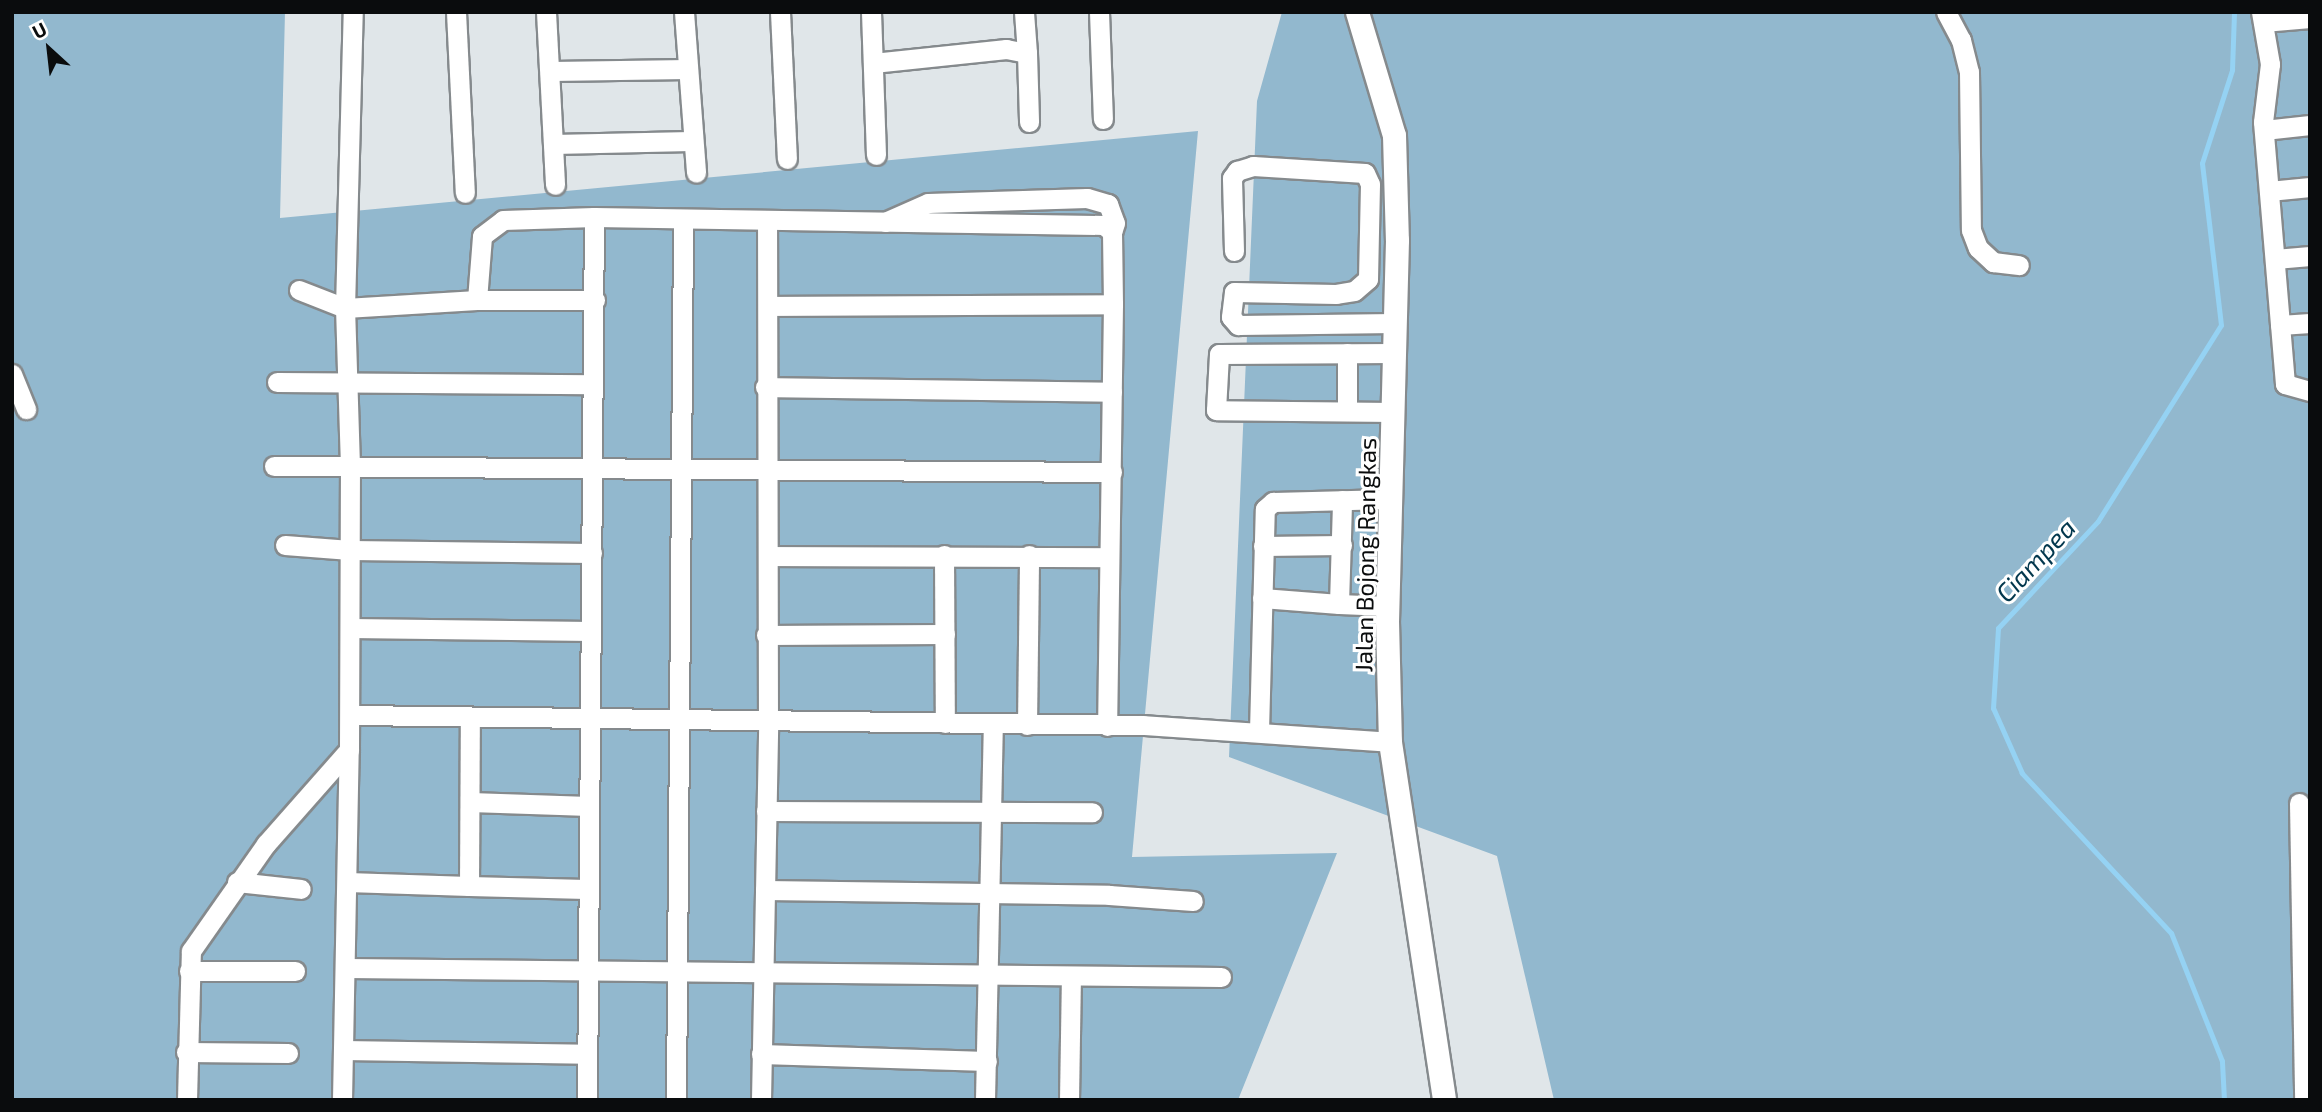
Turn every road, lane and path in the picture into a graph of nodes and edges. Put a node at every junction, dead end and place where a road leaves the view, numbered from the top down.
1 (352, 12) edge
2 (457, 12) edge
3 (546, 12) edge
4 (684, 12) edge
5 (780, 12) edge
6 (871, 12) edge
7 (1024, 12) edge
8 (1099, 12) edge
9 (1357, 12) edge
10 (1946, 12) edge
11 (2262, 17) edge
12 (2310, 18) edge
13 (1027, 53) junction
14 (873, 62) junction
15 (688, 69) junction
16 (551, 71) junction
17 (1103, 119) dead end
18 (1029, 122) dead end
19 (2310, 125) edge
20 (2264, 126) junction
21 (691, 141) junction
22 (553, 144) junction
23 (876, 155) dead end
24 (788, 159) dead end
25 (696, 173) dead end
26 (555, 185) dead end
27 (2310, 187) edge
28 (2269, 191) junction
29 (465, 193) dead end
30 (594, 217) junction
31 (683, 219) junction
32 (767, 221) junction
33 (1234, 251) dead end
34 (2310, 256) edge
35 (2275, 259) junction
36 (2019, 265) dead end
37 (299, 290) dead end
38 (477, 300) junction
39 (595, 300) junction
40 (1113, 304) junction
41 (769, 306) junction
42 (345, 308) junction
43 (1395, 323) junction
44 (2310, 323) edge
45 (2280, 326) junction
46 (1347, 353) junction
47 (1395, 353) junction
48 (12, 374) edge
49 (277, 382) dead end
50 (349, 383) junction
51 (593, 384) junction
52 (765, 387) junction
53 (2310, 391) edge
54 (1112, 392) junction
55 (26, 409) dead end
56 (1347, 411) junction
57 (1394, 412) junction
58 (274, 466) dead end
59 (350, 466) junction
60 (591, 466) junction
61 (678, 470) junction
62 (767, 470) junction
63 (1112, 472) junction
64 (1390, 499) junction
65 (1342, 500) junction
66 (285, 545) dead end
67 (1342, 545) junction
68 (1263, 546) junction
69 (350, 550) junction
70 (592, 553) junction
71 (944, 555) junction
72 (1029, 555) junction
73 (768, 556) junction
74 (1109, 558) junction
75 (1262, 598) junction
76 (1339, 604) junction
77 (1387, 606) junction
78 (350, 628) junction
79 (591, 631) junction
80 (945, 634) junction
81 (766, 635) junction
82 (352, 715) junction
83 (470, 717) junction
84 (592, 717) junction
85 (677, 720) junction
86 (768, 722) junction
87 (945, 723) junction
88 (1027, 725) junction
89 (993, 726) junction
90 (1107, 726) junction
91 (1259, 731) junction
92 (1390, 742) junction
93 (349, 750) junction
94 (470, 802) junction
95 (2300, 803) dead end
96 (589, 806) junction
97 (990, 810) junction
98 (766, 811) junction
99 (1092, 812) dead end
100 (237, 882) junction
101 (347, 882) junction
102 (469, 886) junction
103 (301, 889) dead end
104 (586, 889) junction
105 (765, 890) junction
106 (991, 894) junction
107 (1193, 901) dead end
108 (346, 968) junction
109 (189, 971) junction
110 (295, 971) dead end
111 (587, 972) junction
112 (677, 974) junction
113 (762, 974) junction
114 (989, 977) junction
115 (1221, 977) dead end
116 (1071, 978) junction
117 (2306, 1002) edge
118 (343, 1050) junction
119 (186, 1052) junction
120 (288, 1054) dead end
121 (586, 1054) junction
122 (761, 1054) junction
123 (987, 1061) junction
124 (2306, 1095) edge
125 (187, 1100) edge
126 (342, 1100) edge
127 (587, 1100) edge
128 (676, 1100) edge
129 (761, 1100) edge
130 (985, 1100) edge
131 (1069, 1100) edge
132 (1444, 1100) edge

1 - 42 street
2 - 29 street
3 - 16 street
4 - 15 street
5 - 24 street
6 - 14 street
7 - 13 street
8 - 17 street
9 - 43 main road, Jalan Bojong Rangkas
10 - 36 street
11 - 12 street
11 - 20 street
13 - 14 street
13 - 18 street
14 - 23 street
15 - 16 street
15 - 21 street
16 - 22 street
19 - 20 street
20 - 28 street
21 - 22 street
21 - 25 street
22 - 26 street
27 - 28 street
28 - 35 street
30 - 31 street
30 - 38 street
30 - 39 street
31 - 32 street
31 - 61 street
32 - 40 street
32 - 41 street
33 - 43 street
34 - 35 street
35 - 45 street
37 - 42 street
38 - 39 street
38 - 42 street
39 - 51 street
40 - 41 street
40 - 54 street
41 - 52 street
42 - 50 street
43 - 47 main road, Jalan Bojong Rangkas
44 - 45 street
45 - 53 street
46 - 47 street
46 - 56 street
46 - 56 street
47 - 57 main road, Jalan Bojong Rangkas
48 - 55 street
49 - 50 street
50 - 51 street
50 - 59 street
51 - 60 street
52 - 54 street
52 - 62 street
54 - 63 street
56 - 57 street
57 - 64 main road, Jalan Bojong Rangkas
58 - 59 street
59 - 60 street
59 - 69 street
60 - 61 street
60 - 70 street
61 - 62 street
61 - 85 street
62 - 63 street
62 - 73 street
63 - 74 street
64 - 65 street
64 - 77 main road, Jalan Bojong Rangkas
65 - 67 street
65 - 68 street
66 - 69 street
67 - 68 street
67 - 76 street
68 - 75 street
69 - 70 street
69 - 78 street
70 - 79 street
71 - 72 street
71 - 73 street
71 - 80 street
72 - 74 street
72 - 88 street
73 - 81 street
74 - 90 street
75 - 76 street
75 - 91 street
76 - 77 street
77 - 92 main road, Jalan Bojong Rangkas
78 - 79 street
78 - 82 street
79 - 84 street
80 - 81 street
80 - 87 street
81 - 86 street
82 - 83 street
82 - 93 street
83 - 84 street
83 - 94 street
84 - 85 street
84 - 96 street
85 - 86 street
85 - 112 street
86 - 87 street
86 - 98 street
87 - 89 street
88 - 89 street
88 - 90 street
89 - 97 street
90 - 91 street
91 - 92 street
92 - 132 main road, Jalan Bojong Rangkas
93 - 100 street
93 - 101 street
94 - 96 street
94 - 102 street
95 - 117 street
96 - 104 street
97 - 98 street
97 - 99 street
97 - 106 street
98 - 105 street
100 - 103 street
100 - 109 street
101 - 102 street
101 - 108 street
102 - 104 street
104 - 111 street
105 - 106 street
105 - 113 street
106 - 107 street
106 - 114 street
108 - 111 street
108 - 118 street
109 - 110 street
109 - 119 street
111 - 112 street
111 - 121 street
112 - 113 street
112 - 128 street
113 - 114 street
113 - 122 street
114 - 116 street
114 - 123 street
115 - 116 street
116 - 131 street
117 - 124 street
118 - 121 street
118 - 126 street
119 - 120 street
119 - 125 street
121 - 127 street
122 - 123 street
122 - 129 street
123 - 130 street

